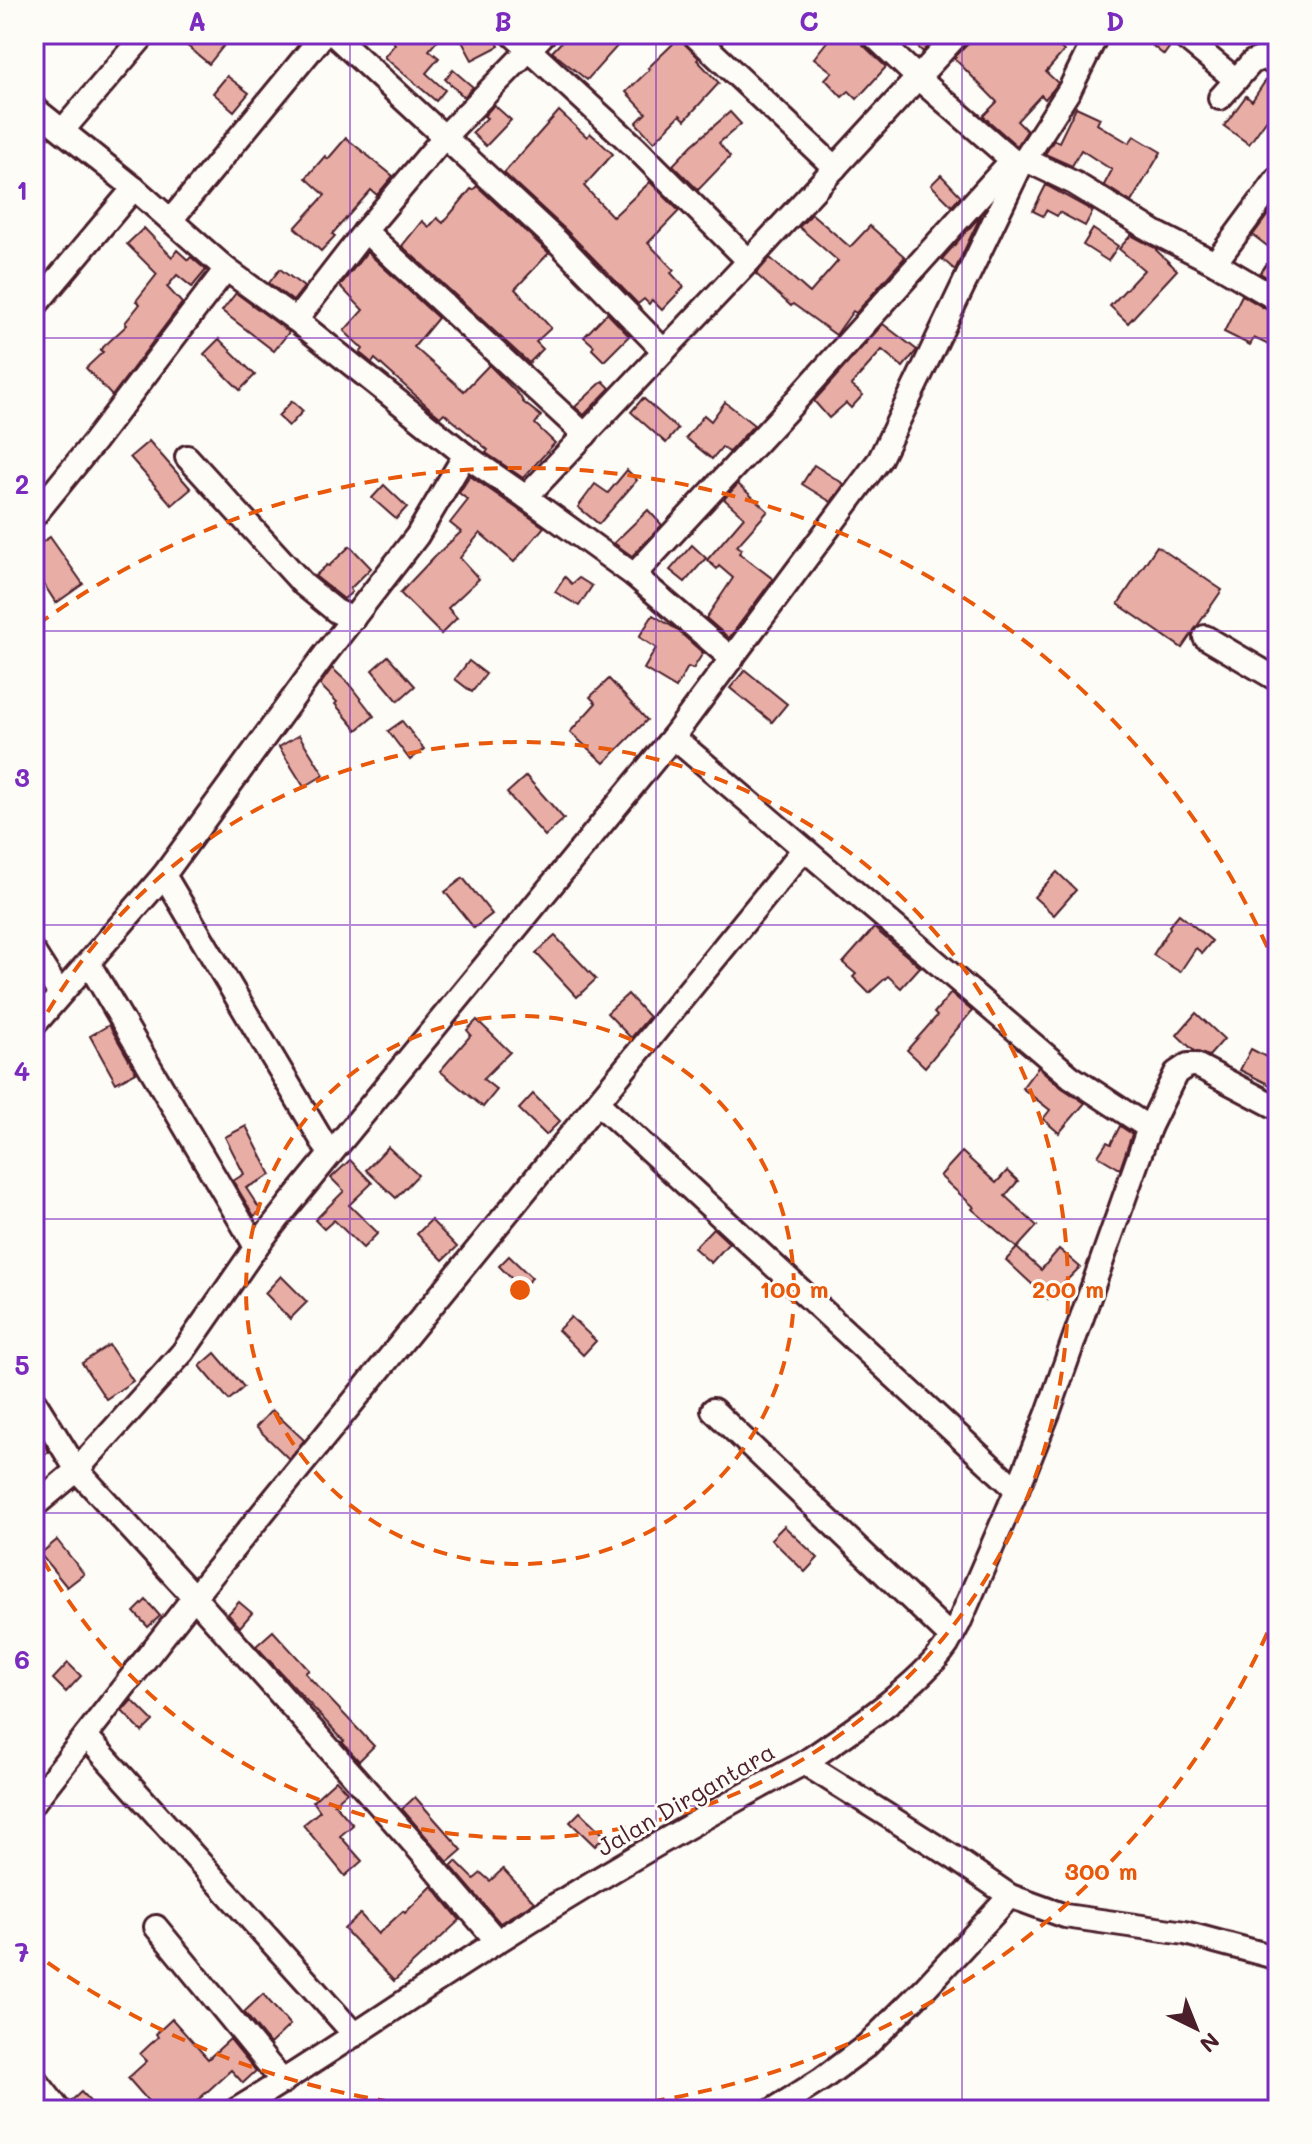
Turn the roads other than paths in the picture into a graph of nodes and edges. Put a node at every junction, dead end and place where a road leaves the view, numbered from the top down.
1 (145, 34) edge
2 (324, 34) edge
3 (333, 34) edge
4 (512, 34) edge
5 (693, 34) edge
6 (872, 34) edge
7 (958, 34) edge
8 (1097, 34) edge
9 (1180, 34) edge
10 (537, 42) edge
11 (1278, 67) edge
12 (918, 78) junction
13 (1236, 80) junction
14 (1220, 98) dead end
15 (34, 108) edge
16 (63, 130) junction
17 (445, 136) junction
18 (1019, 162) junction
19 (835, 168) junction
20 (1278, 178) edge
21 (134, 188) junction
22 (171, 220) junction
23 (365, 231) junction
24 (749, 261) junction
25 (1215, 263) junction
26 (226, 269) junction
27 (1278, 300) edge
28 (34, 307) edge
29 (296, 320) junction
30 (664, 351) junction
31 (585, 435) junction
32 (465, 455) junction
33 (187, 457) dead end
34 (526, 497) junction
35 (34, 516) edge
36 (634, 575) junction
37 (353, 619) junction
38 (1205, 637) dead end
39 (732, 659) junction
40 (1278, 680) edge
41 (673, 737) junction
42 (804, 849) junction
43 (164, 875) junction
44 (34, 953) edge
45 (89, 964) junction
46 (60, 994) junction
47 (34, 1025) edge
48 (598, 1103) junction
49 (1278, 1108) edge
50 (1149, 1128) junction
51 (330, 1154) junction
52 (256, 1247) junction
53 (34, 1401) edge
54 (713, 1410) dead end
55 (77, 1470) junction
56 (1017, 1490) junction
57 (34, 1506) edge
58 (194, 1597) junction
59 (951, 1637) junction
60 (86, 1736) junction
61 (804, 1763) junction
62 (34, 1802) edge
63 (1010, 1896) junction
64 (156, 1927) dead end
65 (497, 1941) junction
66 (1278, 1958) edge
67 (355, 2035) junction
68 (34, 2078) edge
69 (283, 2082) junction
70 (59, 2110) edge
71 (236, 2110) edge
72 (773, 2110) edge

1 - 16 street
2 - 22 street
3 - 17 street
4 - 10 street
5 - 19 street
6 - 12 street
7 - 12 street
8 - 18 street
9 - 13 street
10 - 17 street
10 - 24 street
11 - 13 street
12 - 18 street
12 - 19 street
13 - 14 street
15 - 16 street
16 - 21 street
17 - 23 street
17 - 30 street
18 - 25 street
18 - 36 street
18 - 39 street
19 - 24 street
20 - 25 street
21 - 22 street
21 - 28 street
22 - 26 street
23 - 29 street
23 - 31 street
24 - 30 street
25 - 27 street
26 - 29 street
26 - 35 street
29 - 32 street
30 - 31 street
31 - 34 street
32 - 34 street
32 - 37 street
33 - 37 street
34 - 36 street
36 - 39 street
37 - 43 street
38 - 40 street
39 - 41 street
41 - 42 street
41 - 51 street
42 - 48 street
42 - 50 street
43 - 45 street
43 - 51 street
44 - 46 street
45 - 46 street
45 - 52 street
46 - 47 street
48 - 56 street
48 - 58 street
49 - 50 street
50 - 56 street
51 - 52 street
52 - 55 street
53 - 55 street
54 - 59 street
55 - 57 street
55 - 58 street
56 - 59 street
58 - 60 street
58 - 65 street
59 - 61 street
60 - 62 street
60 - 67 street
61 - 63 street, Jalan Dirgantara
61 - 65 street, Jalan Dirgantara
63 - 66 street, Jalan Dirgantara
63 - 72 street
64 - 69 street
65 - 67 street, Jalan Dirgantara
67 - 69 street, Jalan Dirgantara
68 - 70 street
69 - 71 street, Jalan Dirgantara

